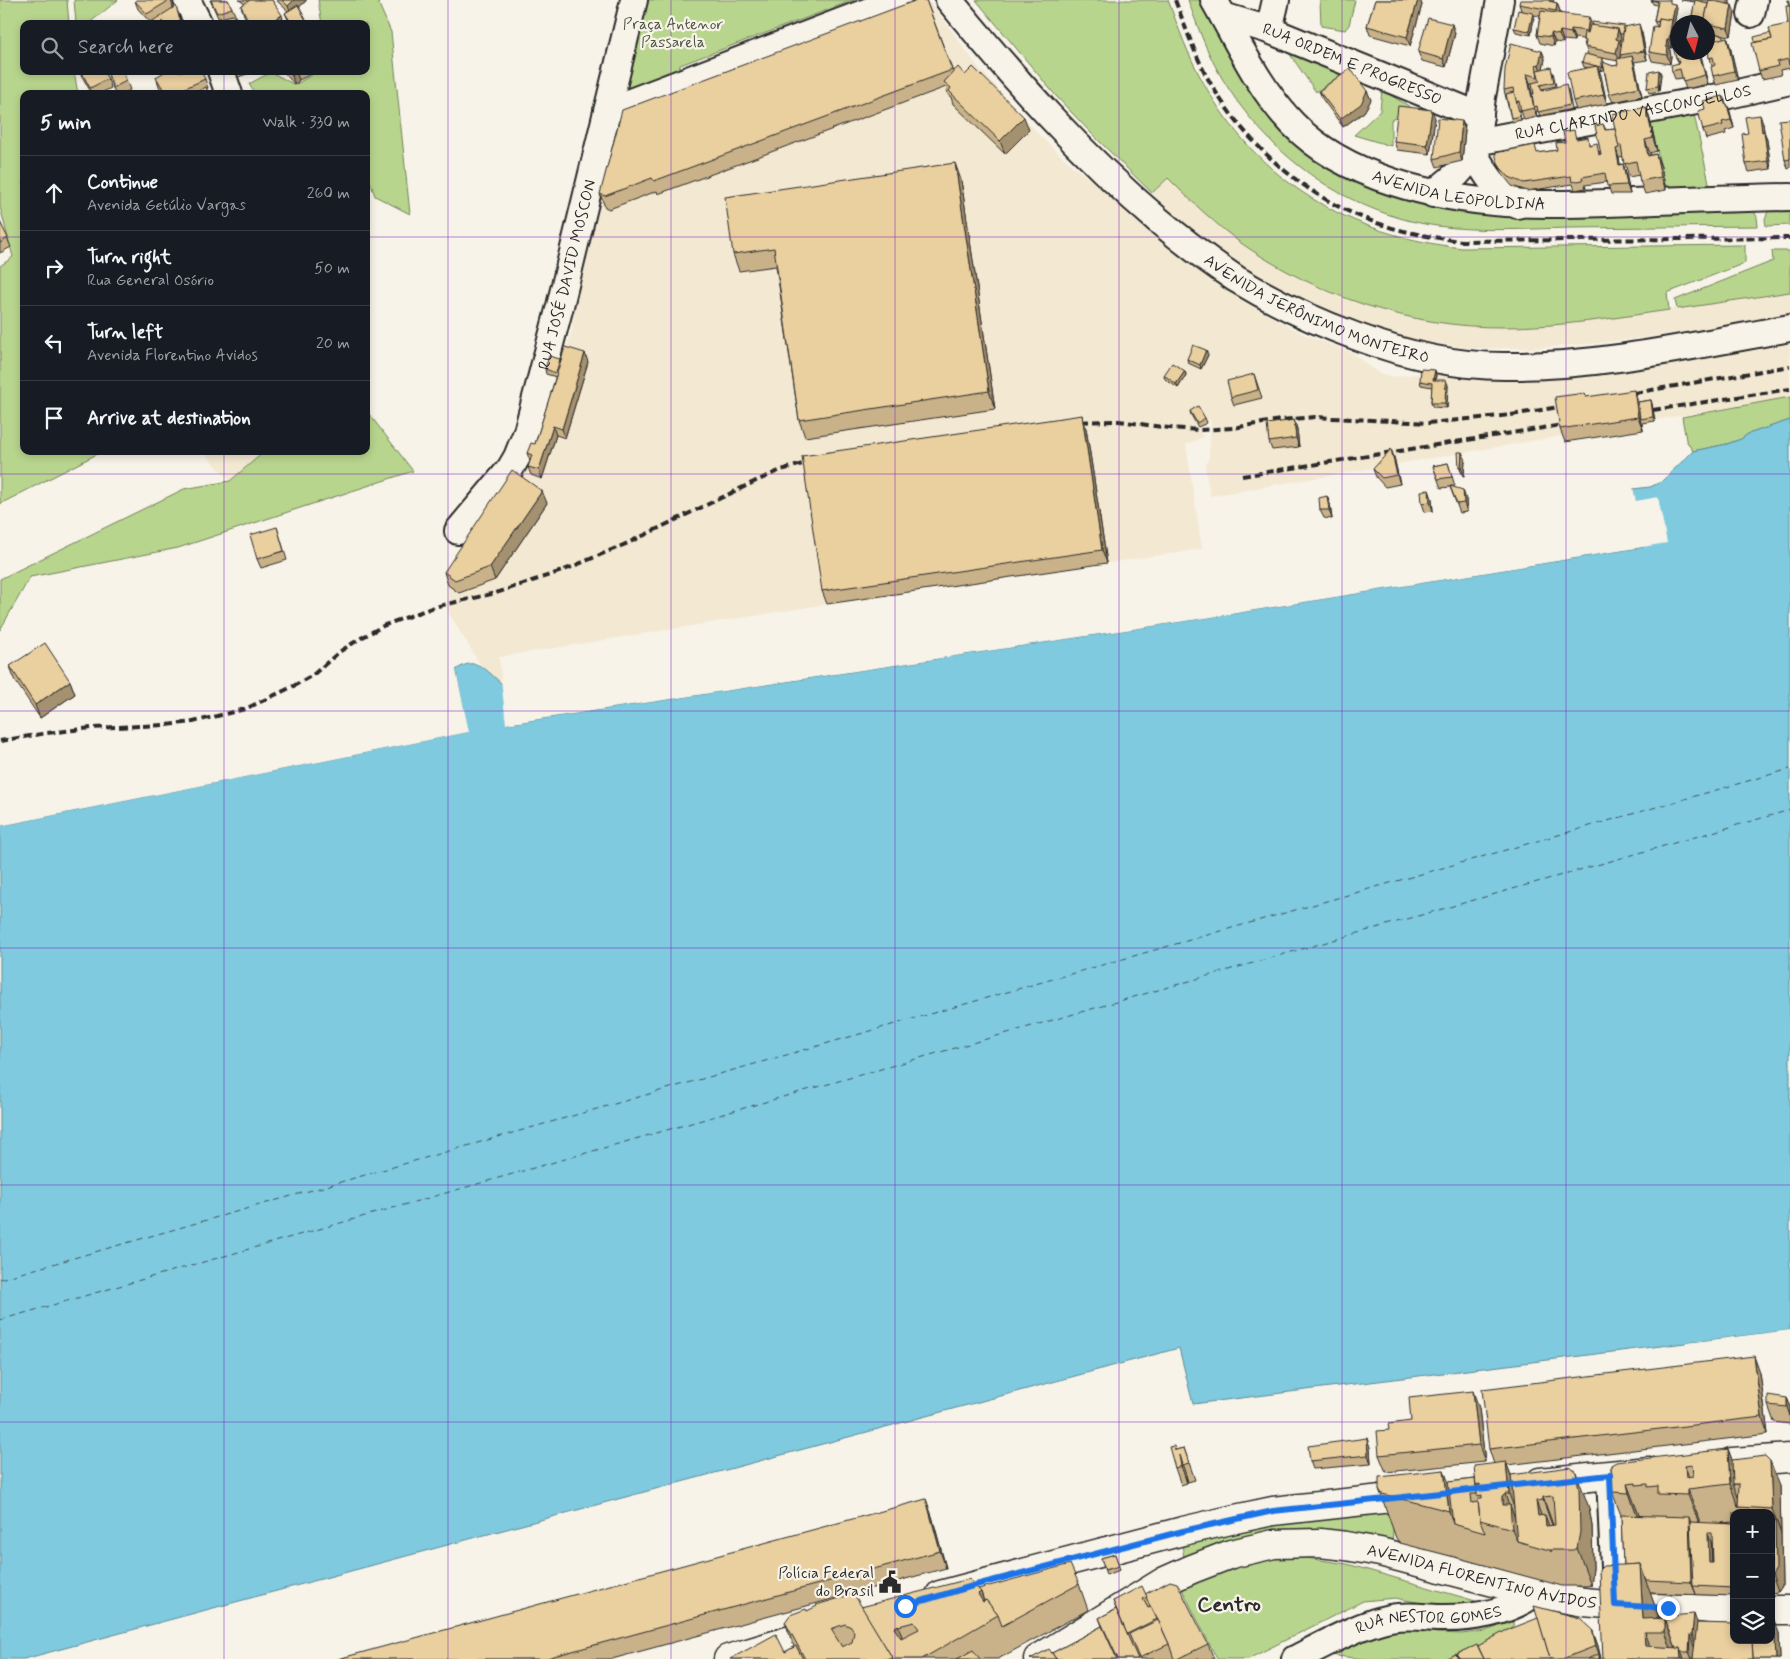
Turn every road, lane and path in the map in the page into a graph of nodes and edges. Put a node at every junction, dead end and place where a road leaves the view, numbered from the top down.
1 (187, 0) edge
2 (634, 0) edge
3 (898, 0) edge
4 (949, 0) edge
5 (1276, 0) edge
6 (1500, 0) edge
7 (1218, 8) edge
8 (197, 20) edge
9 (1269, 30) junction
10 (222, 75) edge
11 (1790, 80) edge
12 (228, 90) edge
13 (607, 111) junction
14 (1480, 116) junction
15 (1476, 148) junction
16 (1433, 194) junction
17 (1790, 196) edge
18 (1517, 205) junction
19 (1790, 328) edge
20 (458, 531) dead end
21 (1790, 1458) edge
22 (1708, 1465) edge
23 (1669, 1469) edge
24 (1610, 1475) junction
25 (1516, 1485) edge
26 (1439, 1493) edge
27 (1536, 1592) junction
28 (920, 1602) edge
29 (1615, 1605) junction
30 (1730, 1610) edge
31 (1775, 1610) edge
32 (1790, 1610) edge
33 (853, 1622) edge
34 (815, 1633) junction
35 (1308, 1656) edge
36 (728, 1659) edge
37 (749, 1659) edge
38 (1038, 1659) edge
39 (1618, 1659) edge

1 - 8 street
2 - 13 street, RUA JOSÉ DAVID MOSCON
3 - 13 street
4 - 19 street, AVENIDA JERÔNIMO MONTEIRO
5 - 9 street
6 - 14 street
7 - 9 street, RUA ORDEM E PROGRESSO
7 - 16 street, AVENIDA LEOPOLDINA
9 - 14 street, RUA ORDEM E PROGRESSO
10 - 12 street
11 - 15 street, RUA CLARINDO VASCONCELLOS
13 - 20 street, RUA JOSÉ DAVID MOSCON
14 - 15 street
15 - 16 street
15 - 18 street
16 - 18 street, AVENIDA LEOPOLDINA
17 - 18 street, AVENIDA LEOPOLDINA
21 - 22 main road
23 - 24 main road
24 - 25 main road
24 - 29 street
26 - 28 main road
27 - 29 main road, AVENIDA FLORENTINO AVIDOS
27 - 35 street, RUA NESTOR GOMES
27 - 38 main road, AVENIDA FLORENTINO AVIDOS
29 - 30 main road, AVENIDA FLORENTINO AVIDOS
29 - 39 street
31 - 32 main road
33 - 34 main road
34 - 36 main road
34 - 37 main road

